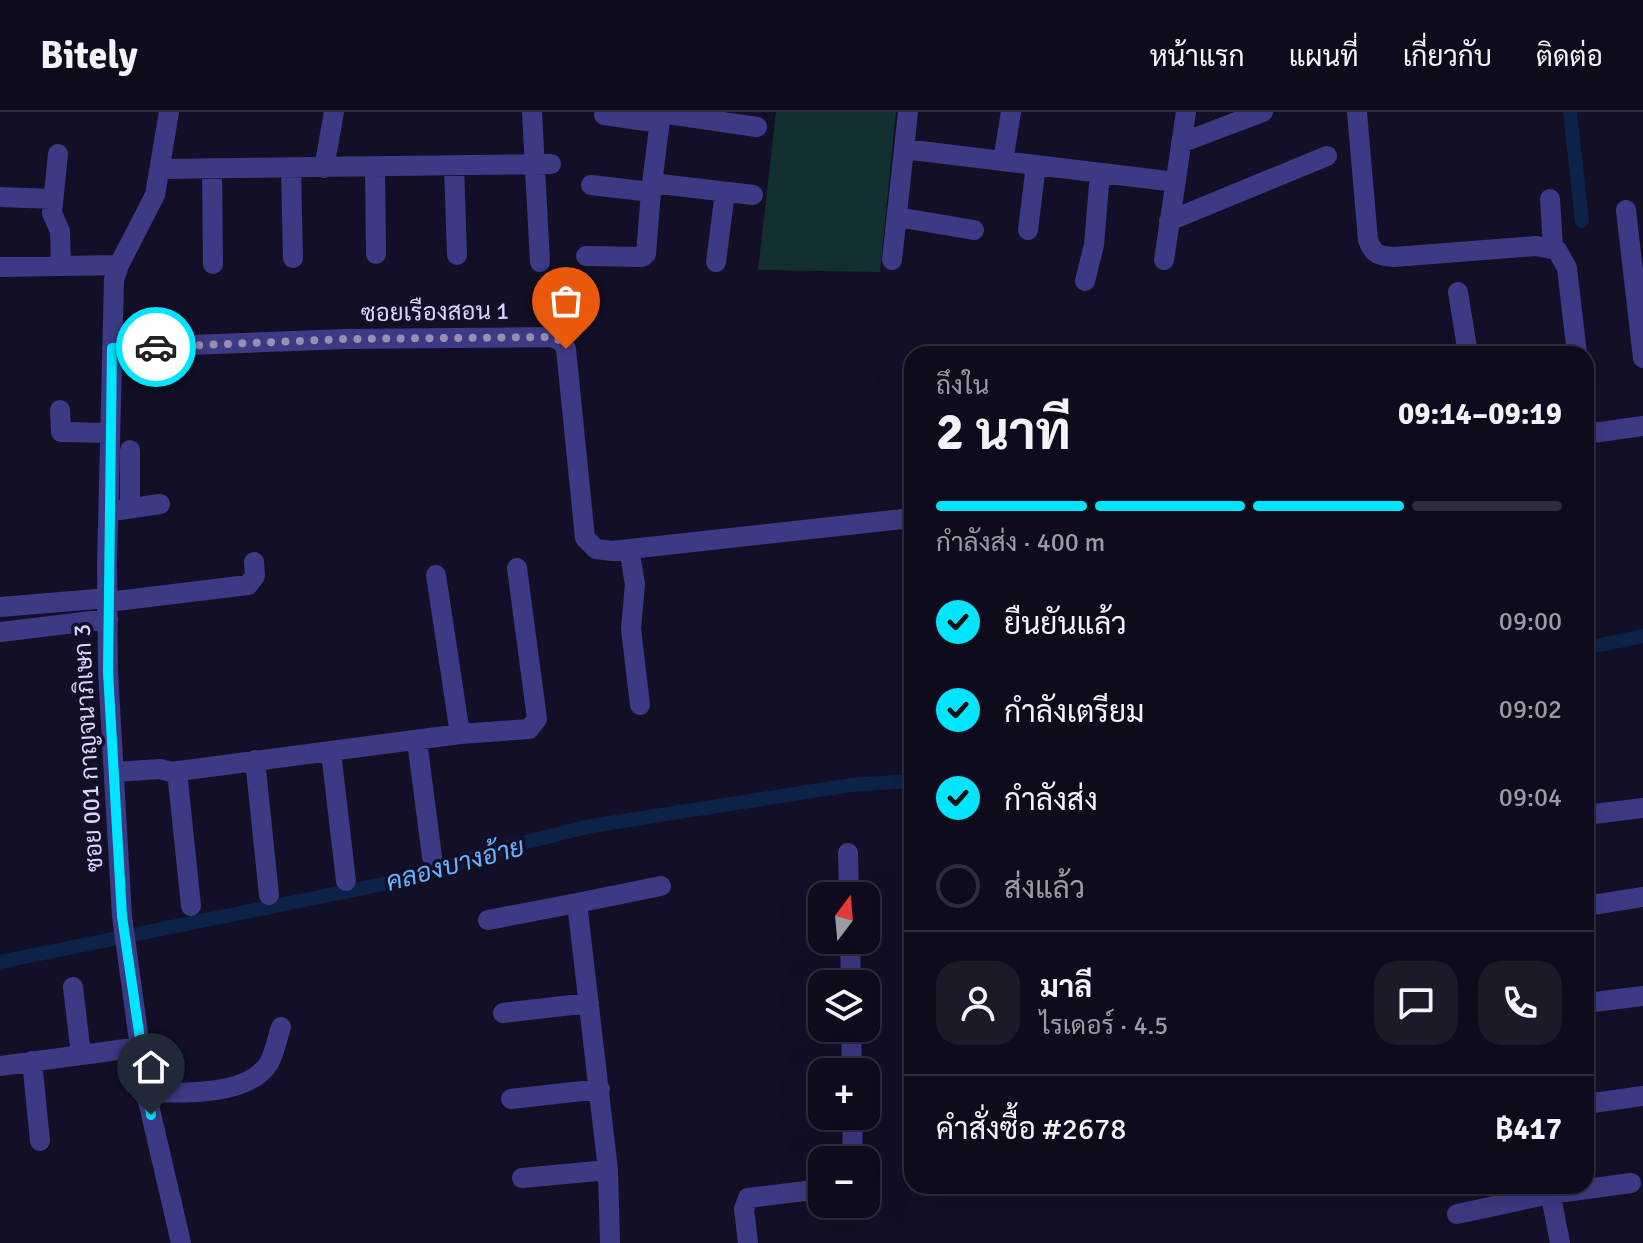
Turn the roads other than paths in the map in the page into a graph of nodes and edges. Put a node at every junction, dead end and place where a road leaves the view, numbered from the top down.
1 (169, 112) edge
2 (334, 112) edge
3 (532, 112) edge
4 (908, 112) edge
5 (1011, 112) edge
6 (1185, 112) edge
7 (1263, 112) edge
8 (1357, 112) edge
9 (604, 115) dead end
10 (660, 116) edge
11 (757, 127) dead end
12 (1181, 143) junction
13 (904, 149) junction
14 (58, 154) dead end
15 (1327, 156) dead end
16 (1003, 161) junction
17 (543, 164) junction
18 (1036, 165) junction
19 (454, 166) junction
20 (375, 167) junction
21 (291, 168) junction
22 (324, 168) junction
23 (161, 169) junction
24 (212, 169) junction
25 (1100, 173) junction
26 (1176, 182) junction
27 (591, 185) dead end
28 (651, 188) junction
29 (725, 192) junction
30 (753, 195) dead end
31 (0, 197) edge
32 (53, 199) junction
33 (1550, 199) dead end
34 (1626, 210) dead end
35 (897, 217) junction
36 (1169, 221) junction
37 (974, 230) dead end
38 (1028, 230) dead end
39 (1553, 248) junction
40 (376, 254) dead end
41 (457, 255) dead end
42 (586, 256) dead end
43 (293, 258) dead end
44 (892, 260) dead end
45 (1164, 260) dead end
46 (540, 262) dead end
47 (716, 262) dead end
48 (213, 264) dead end
49 (119, 265) junction
50 (61, 266) junction
51 (0, 267) edge
52 (1085, 281) dead end
53 (1458, 292) dead end
54 (1467, 346) edge
55 (1576, 346) edge
56 (112, 348) junction
57 (1643, 358) edge
58 (60, 410) dead end
59 (1643, 426) edge
60 (110, 433) junction
61 (1594, 433) edge
62 (130, 450) dead end
63 (160, 504) dead end
64 (130, 509) junction
65 (108, 512) junction
66 (904, 519) edge
67 (629, 549) junction
68 (254, 562) dead end
69 (517, 568) dead end
70 (436, 575) dead end
71 (108, 606) junction
72 (0, 607) edge
73 (0, 632) edge
74 (640, 705) dead end
75 (460, 734) junction
76 (417, 741) junction
77 (331, 752) junction
78 (255, 760) junction
79 (174, 772) junction
80 (116, 778) junction
81 (1643, 808) edge
82 (1594, 814) edge
83 (848, 853) dead end
84 (432, 857) dead end
85 (346, 881) dead end
86 (849, 882) edge
87 (661, 886) dead end
88 (269, 895) dead end
89 (1643, 897) edge
90 (577, 903) junction
91 (1594, 905) edge
92 (191, 906) dead end
93 (488, 920) dead end
94 (73, 987) dead end
95 (1643, 996) edge
96 (1594, 1002) edge
97 (589, 1003) junction
98 (503, 1013) dead end
99 (281, 1027) dead end
100 (140, 1047) junction
101 (81, 1055) junction
102 (32, 1061) junction
103 (0, 1066) edge
104 (600, 1089) junction
105 (146, 1092) junction
106 (1643, 1096) edge
107 (511, 1099) dead end
108 (1594, 1103) edge
109 (40, 1141) dead end
110 (608, 1170) junction
111 (522, 1178) dead end
112 (1631, 1183) dead end
113 (1594, 1186) edge
114 (808, 1191) edge
115 (1534, 1194) edge
116 (1550, 1194) edge
117 (1457, 1214) dead end
118 (181, 1243) edge
119 (610, 1243) edge
120 (748, 1243) edge
121 (1560, 1243) edge

1 - 23 street, ซอย 001 กาญจนาภิเษก 3
2 - 22 street
3 - 17 street
4 - 13 street
5 - 16 street
6 - 12 street
7 - 12 street
8 - 39 street
9 - 10 street
10 - 11 street
10 - 28 street
12 - 26 street
13 - 16 street
13 - 35 street
14 - 32 street
15 - 36 street
16 - 18 street
17 - 19 street
17 - 46 street
18 - 25 street
18 - 38 street
19 - 20 street
19 - 41 street
20 - 22 street
20 - 40 street
21 - 22 street
21 - 24 street
21 - 43 street
23 - 24 street
23 - 49 street, ซอย 001 กาญจนาภิเษก 3
24 - 48 street
25 - 26 street
25 - 52 street
26 - 36 street
27 - 28 street
28 - 29 street
28 - 42 street
29 - 30 street
29 - 47 street
31 - 32 street
32 - 50 street
33 - 39 street
34 - 57 street
35 - 37 street
35 - 44 street
36 - 45 street
39 - 55 street
49 - 50 street
49 - 56 street, ซอย 001 กาญจนาภิเษก 3
50 - 51 street
53 - 54 street
56 - 60 street, ซอย 001 กาญจนาภิเษก 3
56 - 67 street, ซอยเรืองสอน 1
58 - 60 street
59 - 61 street
60 - 65 street, ซอย 001 กาญจนาภิเษก 3
62 - 64 street
63 - 64 street
64 - 65 street
65 - 71 street, ซอย 001 กาญจนาภิเษก 3
66 - 67 street, ซอยเรืองสอน 1
67 - 74 street
68 - 71 street
69 - 75 street
70 - 75 street
71 - 72 street
71 - 73 street
71 - 80 street, ซอย 001 กาญจนาภิเษก 3
75 - 76 street
76 - 77 street
76 - 84 street
77 - 78 street
77 - 85 street
78 - 79 street
78 - 88 street
79 - 80 street
79 - 92 street
80 - 100 street, ซอย 001 กาญจนาภิเษก 3
81 - 82 street
83 - 86 street
87 - 90 street
89 - 91 street
90 - 93 street
90 - 97 street
94 - 101 street
95 - 96 street
97 - 98 street
97 - 104 street
99 - 105 street
100 - 101 street
100 - 105 street, ซอย 001 กาญจนาภิเษก 3
101 - 102 street
102 - 103 street
102 - 109 street
104 - 107 street
104 - 110 street
105 - 118 street, ซอย 001 กาญจนาภิเษก 3
106 - 108 street
110 - 111 street
110 - 119 street
112 - 113 street
114 - 120 street
115 - 117 street
116 - 121 street

